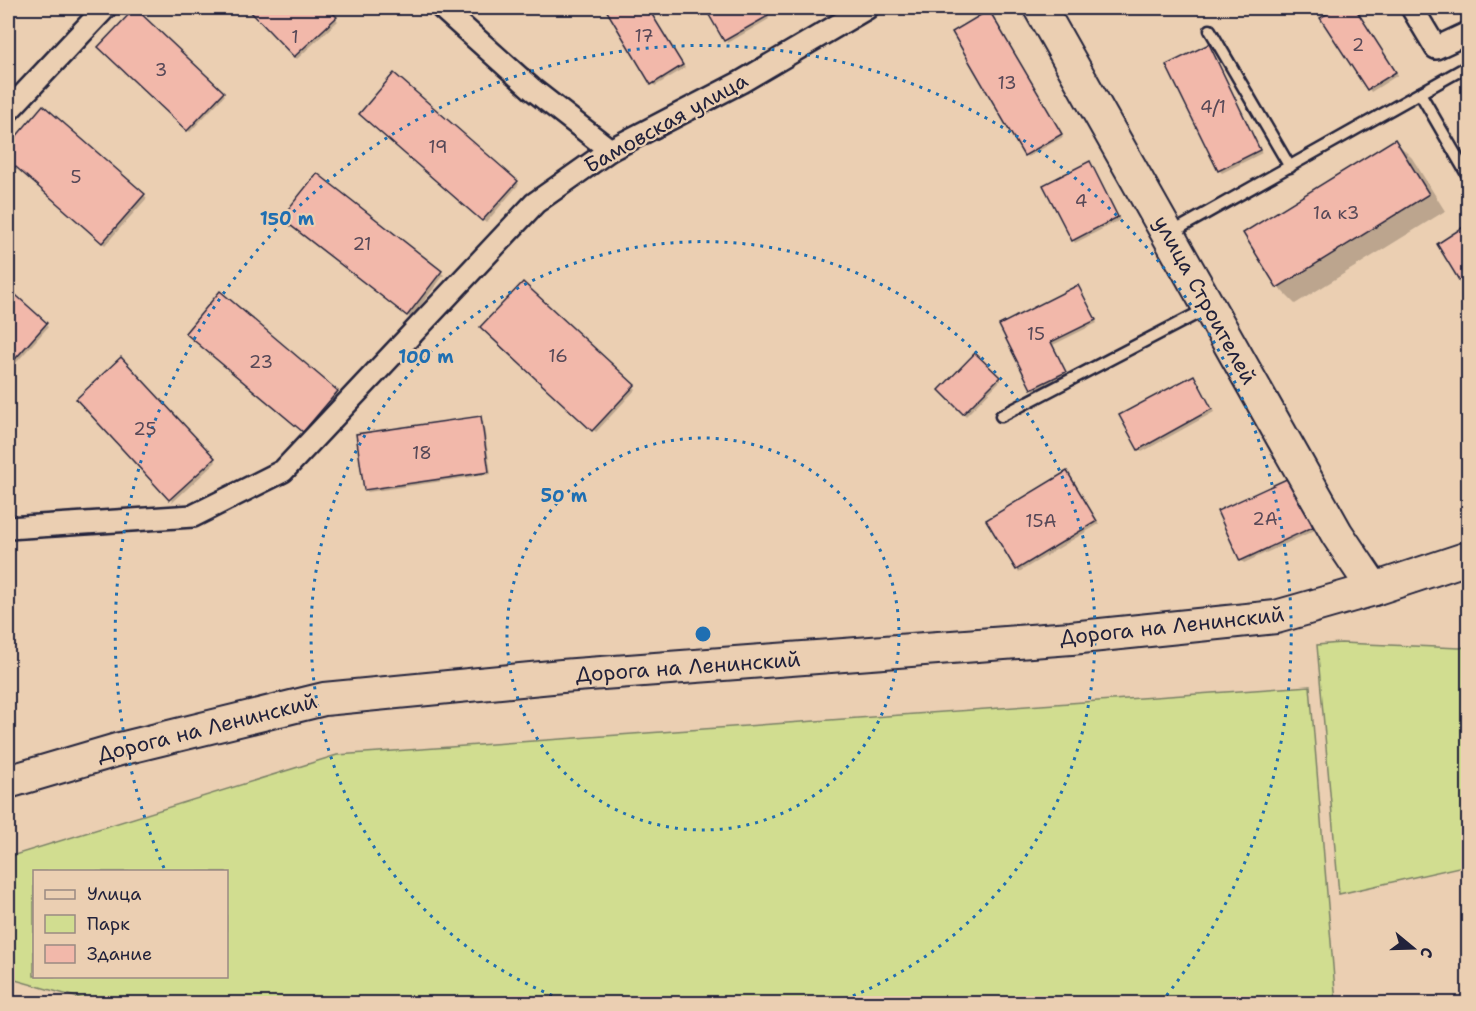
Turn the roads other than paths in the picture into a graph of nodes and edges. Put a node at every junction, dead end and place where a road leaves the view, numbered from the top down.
1 (105, 8) edge
2 (442, 8) edge
3 (867, 8) edge
4 (1040, 8) edge
5 (1412, 8) edge
6 (1210, 30) dead end
7 (1468, 33) edge
8 (1468, 66) edge
9 (1420, 93) junction
10 (8, 111) edge
11 (610, 150) junction
12 (1290, 166) junction
13 (1468, 176) edge
14 (1168, 235) junction
15 (1209, 307) junction
16 (1001, 416) dead end
17 (8, 528) edge
18 (1468, 558) edge
19 (1374, 589) junction
20 (8, 782) edge

1 - 10 street
2 - 11 street
3 - 11 street, Бамовская улица
4 - 14 street, улица Строителей
5 - 7 street
6 - 12 lane
8 - 9 lane
9 - 12 lane
9 - 13 lane
11 - 17 street, Бамовская улица
12 - 14 lane
14 - 15 street, улица Строителей
15 - 16 lane
15 - 19 street, улица Строителей
18 - 19 street, Дорога на Ленинский
19 - 20 street, Дорога на Ленинский

